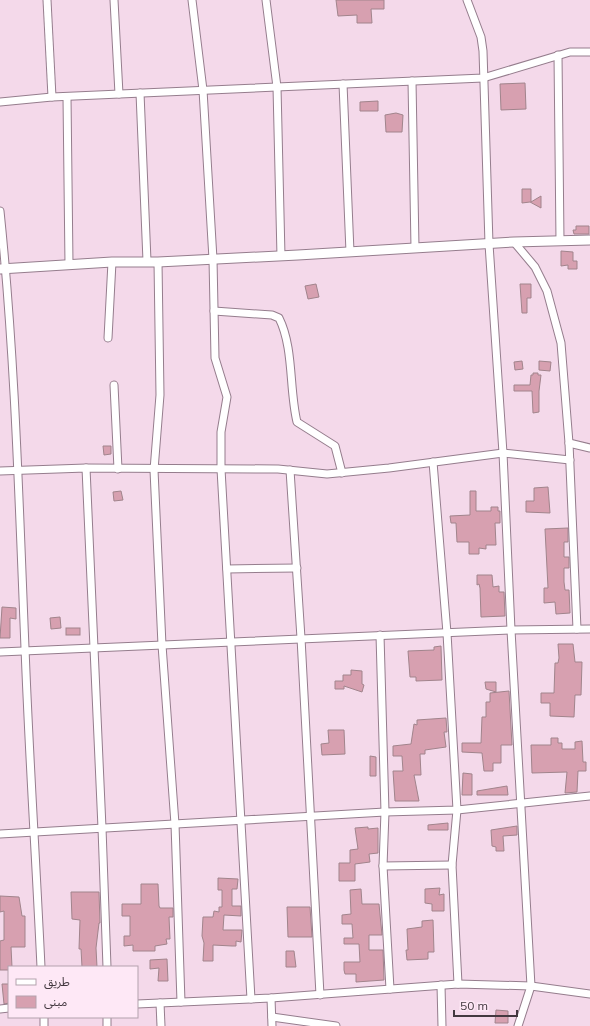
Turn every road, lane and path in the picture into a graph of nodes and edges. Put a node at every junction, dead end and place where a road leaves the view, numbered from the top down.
1 (47, 0) edge
2 (114, 0) edge
3 (192, 0) edge
4 (266, 0) edge
5 (467, 0) edge
6 (590, 52) edge
7 (558, 55) junction
8 (483, 78) junction
9 (412, 81) junction
10 (343, 84) junction
11 (278, 87) junction
12 (203, 90) junction
13 (140, 93) junction
14 (119, 94) junction
15 (52, 97) junction
16 (67, 97) junction
17 (0, 102) edge
18 (0, 211) edge
19 (590, 240) edge
20 (560, 241) junction
21 (514, 242) junction
22 (489, 244) junction
23 (415, 248) junction
24 (350, 252) junction
25 (281, 256) junction
26 (213, 259) junction
27 (147, 261) junction
28 (112, 262) junction
29 (158, 262) junction
30 (69, 264) junction
31 (3, 269) edge
32 (214, 311) junction
33 (108, 338) dead end
34 (114, 385) dead end
35 (569, 443) junction
36 (590, 448) edge
37 (503, 453) junction
38 (570, 460) junction
39 (433, 462) junction
40 (86, 468) junction
41 (118, 469) junction
42 (221, 469) junction
43 (18, 470) junction
44 (154, 470) junction
45 (290, 470) junction
46 (0, 471) edge
47 (342, 472) junction
48 (227, 568) junction
49 (297, 568) junction
50 (590, 629) edge
51 (511, 630) junction
52 (577, 630) junction
53 (447, 633) junction
54 (380, 635) junction
55 (302, 638) junction
56 (232, 641) junction
57 (162, 645) junction
58 (94, 647) junction
59 (25, 650) junction
60 (0, 652) edge
61 (590, 796) edge
62 (520, 804) junction
63 (456, 810) junction
64 (385, 812) junction
65 (311, 817) junction
66 (240, 821) junction
67 (175, 824) junction
68 (102, 828) junction
69 (35, 832) junction
70 (0, 834) edge
71 (452, 865) junction
72 (383, 866) junction
73 (42, 966) edge
74 (107, 966) edge
75 (458, 984) junction
76 (441, 985) junction
77 (531, 986) junction
78 (390, 990) junction
79 (590, 994) edge
80 (320, 995) junction
81 (271, 998) junction
82 (250, 999) junction
83 (181, 1002) junction
84 (160, 1003) junction
85 (138, 1004) edge
86 (272, 1017) junction
87 (161, 1026) edge
88 (272, 1026) edge
89 (336, 1026) edge
90 (442, 1026) edge
91 (518, 1026) edge

1 - 15 street
2 - 14 street
3 - 12 street
4 - 11 street
5 - 8 street
6 - 7 street
7 - 8 street
7 - 20 street
8 - 9 street
8 - 22 street
9 - 10 street
9 - 23 street
10 - 11 street
10 - 24 street
11 - 12 street
11 - 25 street
12 - 13 street
12 - 26 street
13 - 14 street
13 - 27 street
14 - 16 street
15 - 16 street
15 - 17 street
16 - 30 street
18 - 31 street
19 - 20 main road
20 - 21 main road
21 - 22 main road
21 - 35 street
22 - 23 main road
22 - 37 street
23 - 24 main road
24 - 25 main road
25 - 26 main road
26 - 29 main road
26 - 32 street
27 - 28 main road
27 - 29 main road
28 - 30 main road
28 - 33 street
29 - 44 street
30 - 31 main road
31 - 43 street
32 - 42 street
32 - 47 street
34 - 41 street
35 - 36 street
35 - 38 street
37 - 38 street
37 - 39 street
37 - 51 street
38 - 52 street
39 - 47 street
39 - 53 street
40 - 41 street
40 - 43 street
40 - 58 street
41 - 44 street
42 - 44 street
42 - 45 street
42 - 48 street
43 - 46 street
43 - 59 street
44 - 57 street
45 - 47 street
45 - 49 street
48 - 49 street
48 - 56 street
49 - 55 street
50 - 52 street
51 - 52 street
51 - 53 street
51 - 62 street
53 - 54 street
53 - 63 street
54 - 55 street
54 - 64 street
55 - 56 street
55 - 65 street
56 - 57 street
56 - 66 street
57 - 58 street
57 - 67 street
58 - 59 street
58 - 68 street
59 - 60 street
59 - 69 street
61 - 62 street
62 - 63 street
62 - 77 street
63 - 64 street
63 - 71 street
64 - 65 street
64 - 72 street
65 - 66 street
65 - 80 street
66 - 67 street
66 - 82 street
67 - 68 street
67 - 83 street
68 - 69 street
68 - 74 street
69 - 70 street
69 - 73 street
71 - 72 street
71 - 75 street
72 - 78 street
75 - 76 street
75 - 77 street
76 - 78 street
76 - 90 street
77 - 79 street
77 - 91 street
78 - 80 street
80 - 81 street
81 - 82 street
81 - 86 street
82 - 83 street
83 - 84 street
84 - 85 street
84 - 87 street
86 - 88 street
86 - 89 street

